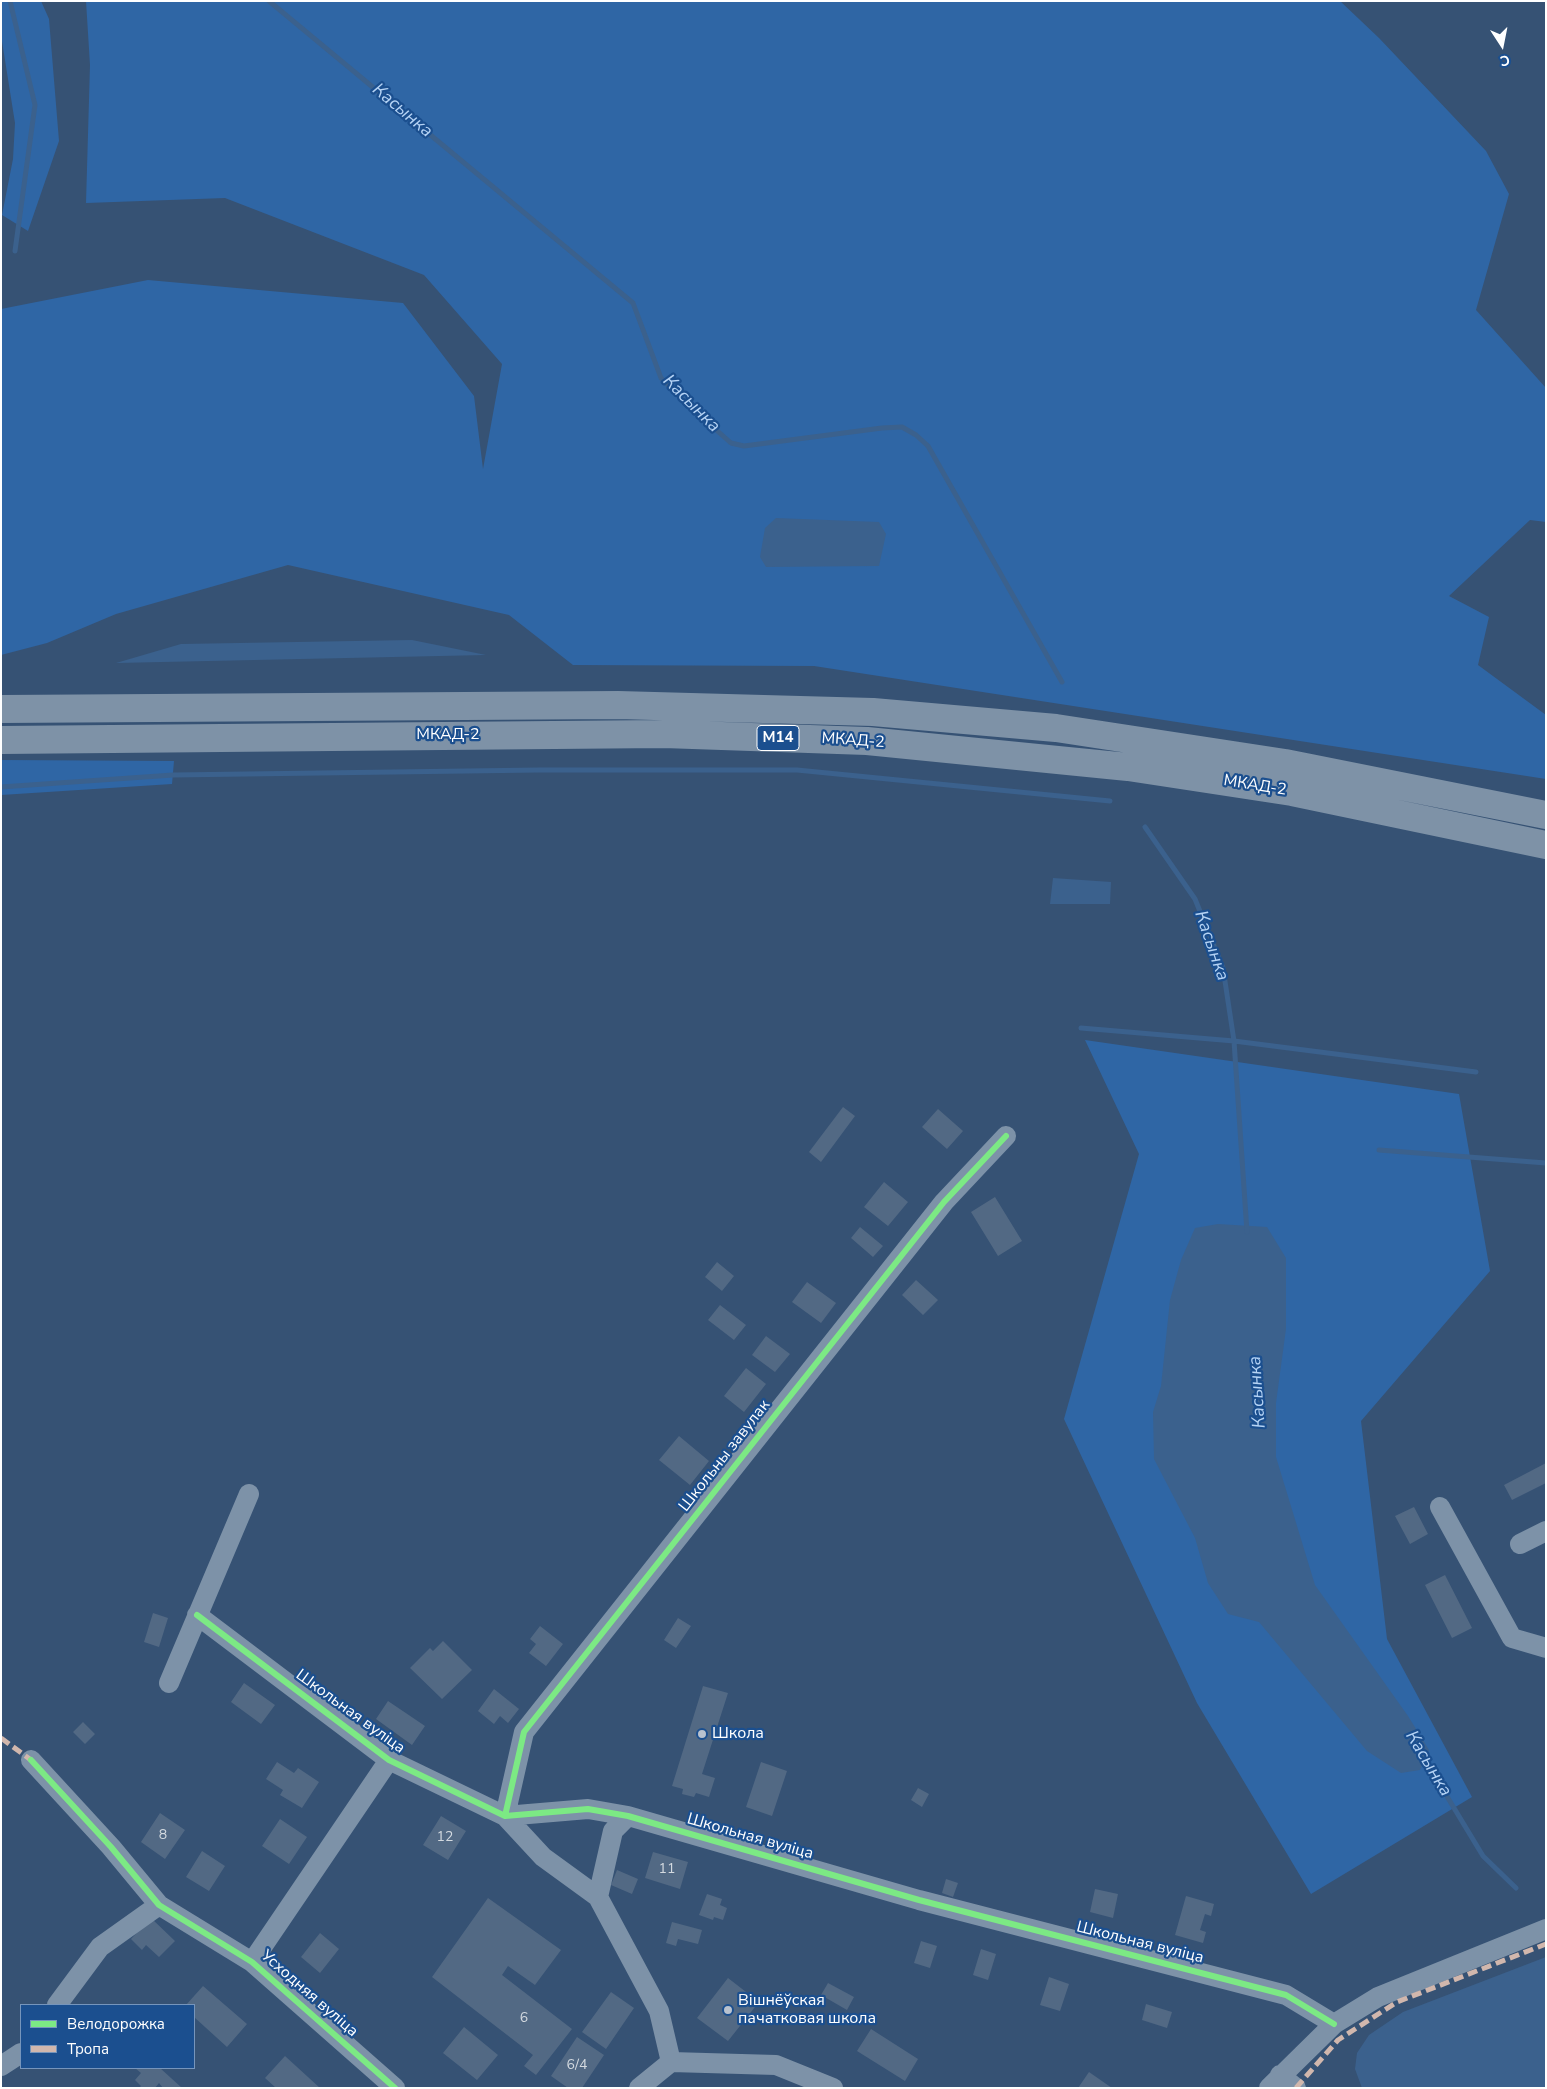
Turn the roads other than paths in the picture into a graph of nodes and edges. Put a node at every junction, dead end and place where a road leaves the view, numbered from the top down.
1 (1, 709) edge
2 (1, 740) edge
3 (1546, 815) edge
4 (1546, 845) edge
5 (1006, 1136) dead end
6 (249, 1494) dead end
7 (1440, 1507) dead end
8 (1546, 1531) edge
9 (1520, 1544) dead end
10 (197, 1615) junction
11 (1546, 1648) edge
12 (169, 1683) dead end
13 (31, 1760) dead end
14 (389, 1760) junction
15 (505, 1816) junction
16 (628, 1816) junction
17 (598, 1897) junction
18 (159, 1905) junction
19 (1546, 1930) edge
20 (252, 1962) junction
21 (58, 2004) edge
22 (1334, 2024) junction
23 (20, 2054) edge
24 (671, 2062) junction
25 (1, 2066) edge
26 (1275, 2082) edge
27 (395, 2088) edge
28 (639, 2088) edge
29 (832, 2088) edge
30 (1296, 2088) edge

1 - 3 highway, М14
2 - 4 highway, МКАД-2 / М14
5 - 15 street, Школьны завулак
6 - 10 street
7 - 11 street
8 - 9 street
10 - 12 street
10 - 14 street, Школьная вуліца
13 - 18 street, Усходняя вуліца
14 - 15 street, Школьная вуліца
14 - 20 street
15 - 16 street, Школьная вуліца
15 - 17 street
16 - 17 street
16 - 22 street, Школьная вуліца
17 - 24 street
18 - 20 street, Усходняя вуліца
18 - 21 street
19 - 22 street
20 - 27 street, Усходняя вуліца
22 - 26 street
23 - 25 street
24 - 28 street
24 - 29 street
26 - 30 street

